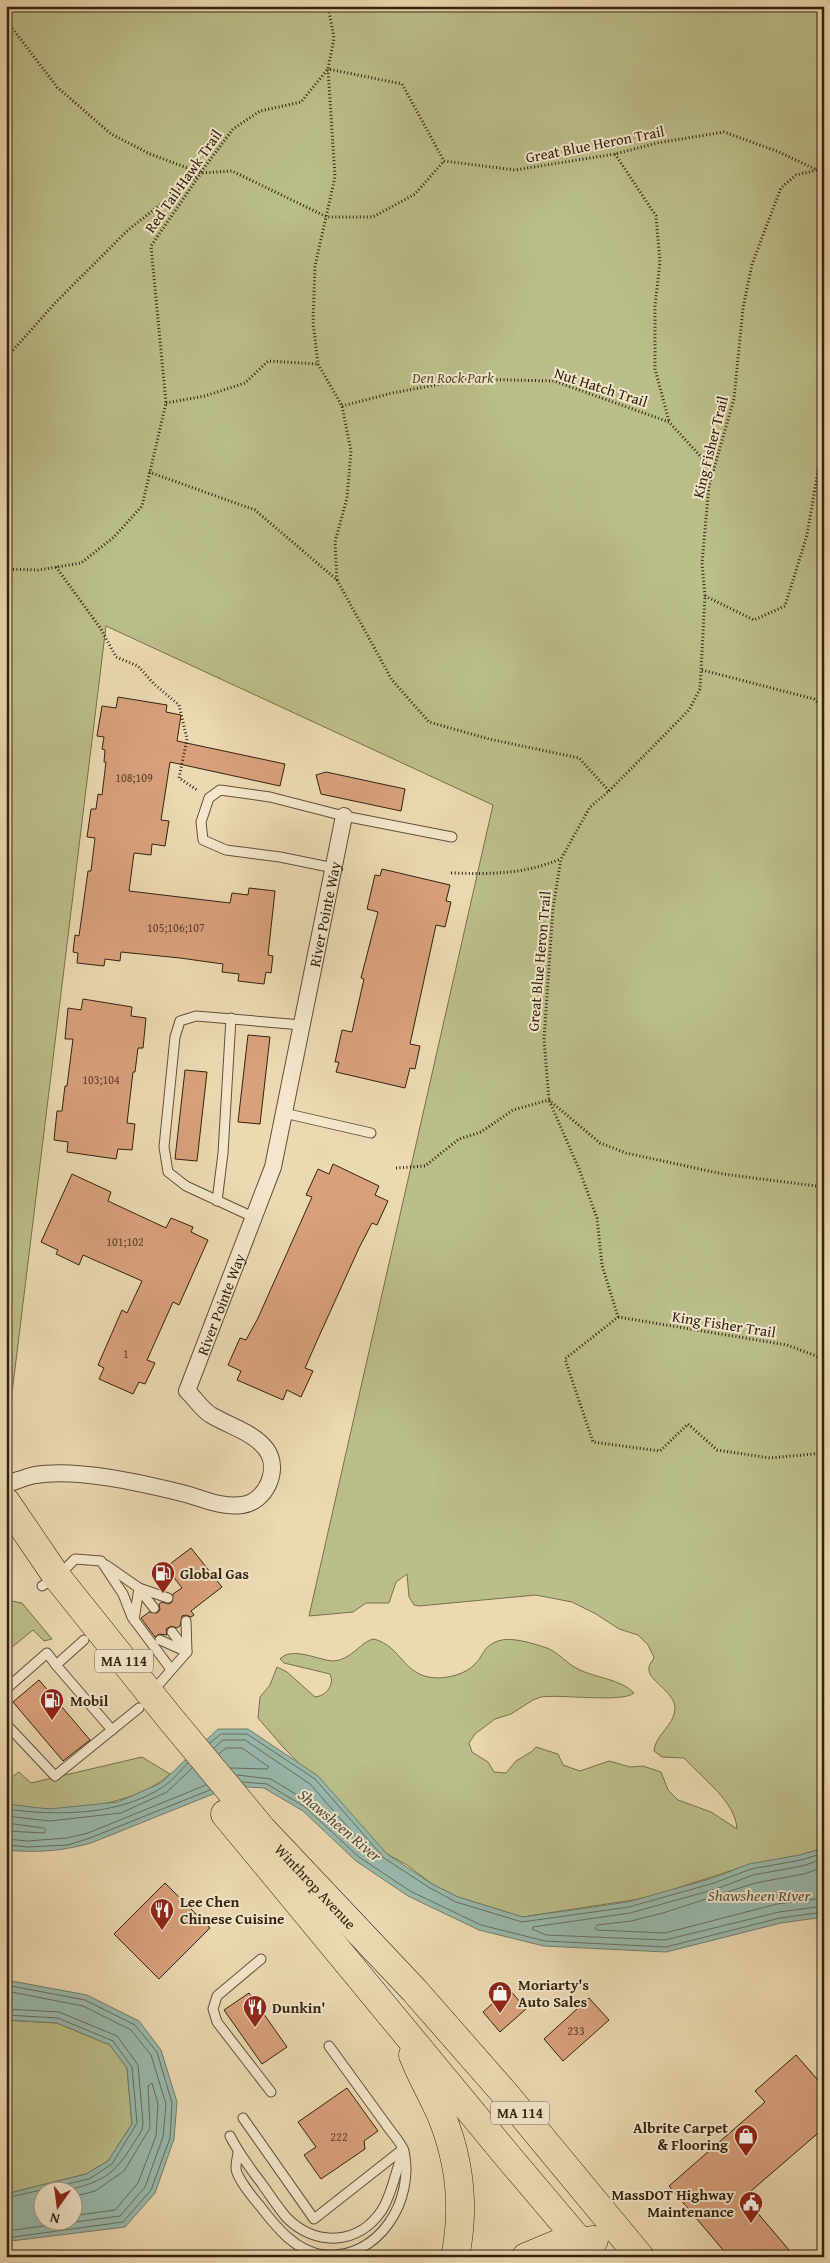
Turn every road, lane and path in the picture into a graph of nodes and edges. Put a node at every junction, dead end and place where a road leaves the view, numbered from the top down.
1 (328, 6) edge
2 (6, 20) edge
3 (328, 69) junction
4 (615, 154) junction
5 (444, 161) junction
6 (817, 170) junction
7 (824, 170) edge
8 (201, 173) junction
9 (327, 217) junction
10 (6, 358) edge
11 (318, 364) junction
12 (166, 403) junction
13 (342, 406) junction
14 (669, 422) junction
15 (824, 436) edge
16 (714, 471) junction
17 (149, 472) junction
18 (56, 567) junction
19 (6, 569) edge
20 (337, 580) junction
21 (705, 596) junction
22 (702, 670) junction
23 (824, 708) edge
24 (609, 790) junction
25 (208, 798) junction
26 (344, 816) junction
27 (452, 837) dead end
28 (561, 859) junction
29 (334, 868) junction
30 (451, 873) dead end
31 (231, 1018) junction
32 (302, 1025) junction
33 (549, 1100) junction
34 (284, 1113) junction
35 (371, 1133) dead end
36 (396, 1168) dead end
37 (824, 1187) edge
38 (217, 1201) junction
39 (254, 1217) junction
40 (618, 1317) junction
41 (824, 1359) edge
42 (824, 1453) edge
43 (6, 1484) edge
44 (6, 1502) edge
45 (6, 1536) edge
46 (101, 1561) junction
47 (50, 1581) junction
48 (139, 1588) junction
49 (168, 1598) dead end
50 (154, 1608) dead end
51 (139, 1618) junction
52 (186, 1621) dead end
53 (172, 1632) dead end
54 (91, 1635) junction
55 (160, 1640) dead end
56 (187, 1652) junction
57 (56, 1665) junction
58 (170, 1668) junction
59 (6, 1689) edge
60 (145, 1701) junction
61 (6, 1724) edge
62 (112, 1730) junction
63 (225, 1799) junction
64 (261, 1959) dead end
65 (398, 2024) junction
66 (329, 2046) dead end
67 (271, 2092) dead end
68 (243, 2118) dead end
69 (230, 2136) dead end
70 (403, 2149) junction
71 (238, 2153) junction
72 (632, 2247) edge
73 (587, 2249) edge
74 (455, 2257) edge
75 (526, 2257) edge

1 - 3 path, Red Tail Hawk Trail
2 - 8 path
3 - 5 path
3 - 8 path, Red Tail Hawk Trail
3 - 9 path
4 - 5 path, Great Blue Heron Trail
4 - 6 path, Great Blue Heron Trail
4 - 14 path
5 - 9 path
6 - 7 path, King Fisher Trail
6 - 16 path, King Fisher Trail
8 - 9 path
8 - 10 path
8 - 12 path, Red Tail Hawk Trail
9 - 11 path
11 - 12 path
11 - 13 path
12 - 17 path
13 - 14 path, Nut Hatch Trail
13 - 20 path
14 - 16 path, Nut Hatch Trail
15 - 21 path
16 - 21 path, King Fisher Trail
17 - 18 path
17 - 20 path
18 - 19 path
18 - 25 path
20 - 24 path
21 - 22 path, King Fisher Trail
22 - 23 path
22 - 24 path, King Fisher Trail
24 - 28 path, Great Blue Heron Trail
25 - 26 lane
25 - 29 lane
26 - 27 lane
26 - 29 street, River Pointe Way
28 - 30 path
28 - 33 path, Great Blue Heron Trail
29 - 32 street, River Pointe Way
31 - 32 lane
31 - 38 lane
31 - 38 lane
32 - 34 street, River Pointe Way
33 - 36 path
33 - 37 path
33 - 40 path, Great Blue Heron Trail
34 - 35 lane
34 - 39 street, River Pointe Way
38 - 39 lane
39 - 43 street, River Pointe Way
40 - 41 path, King Fisher Trail
40 - 42 path
44 - 47 highway, Winthrop Avenue / MA 114
45 - 47 highway, Winthrop Avenue / MA 114
46 - 47 lane
46 - 48 lane
46 - 51 lane
47 - 54 highway, Winthrop Avenue / MA 114
48 - 49 lane
48 - 50 lane
48 - 51 lane
51 - 58 lane
52 - 56 lane
53 - 56 lane
54 - 57 lane
54 - 60 highway, Winthrop Avenue / MA 114
55 - 56 lane
56 - 58 lane
57 - 59 lane
57 - 62 lane
58 - 60 lane
60 - 62 lane
60 - 63 highway, Winthrop Avenue / MA 114
61 - 62 lane
63 - 65 highway, Winthrop Avenue / MA 114
63 - 72 highway, Winthrop Avenue / MA 114
64 - 67 lane
65 - 73 highway, Winthrop Avenue / MA 114
65 - 74 highway
66 - 70 lane
68 - 70 lane
69 - 71 lane
70 - 71 lane
70 - 71 lane
72 - 73 highway
73 - 75 highway

